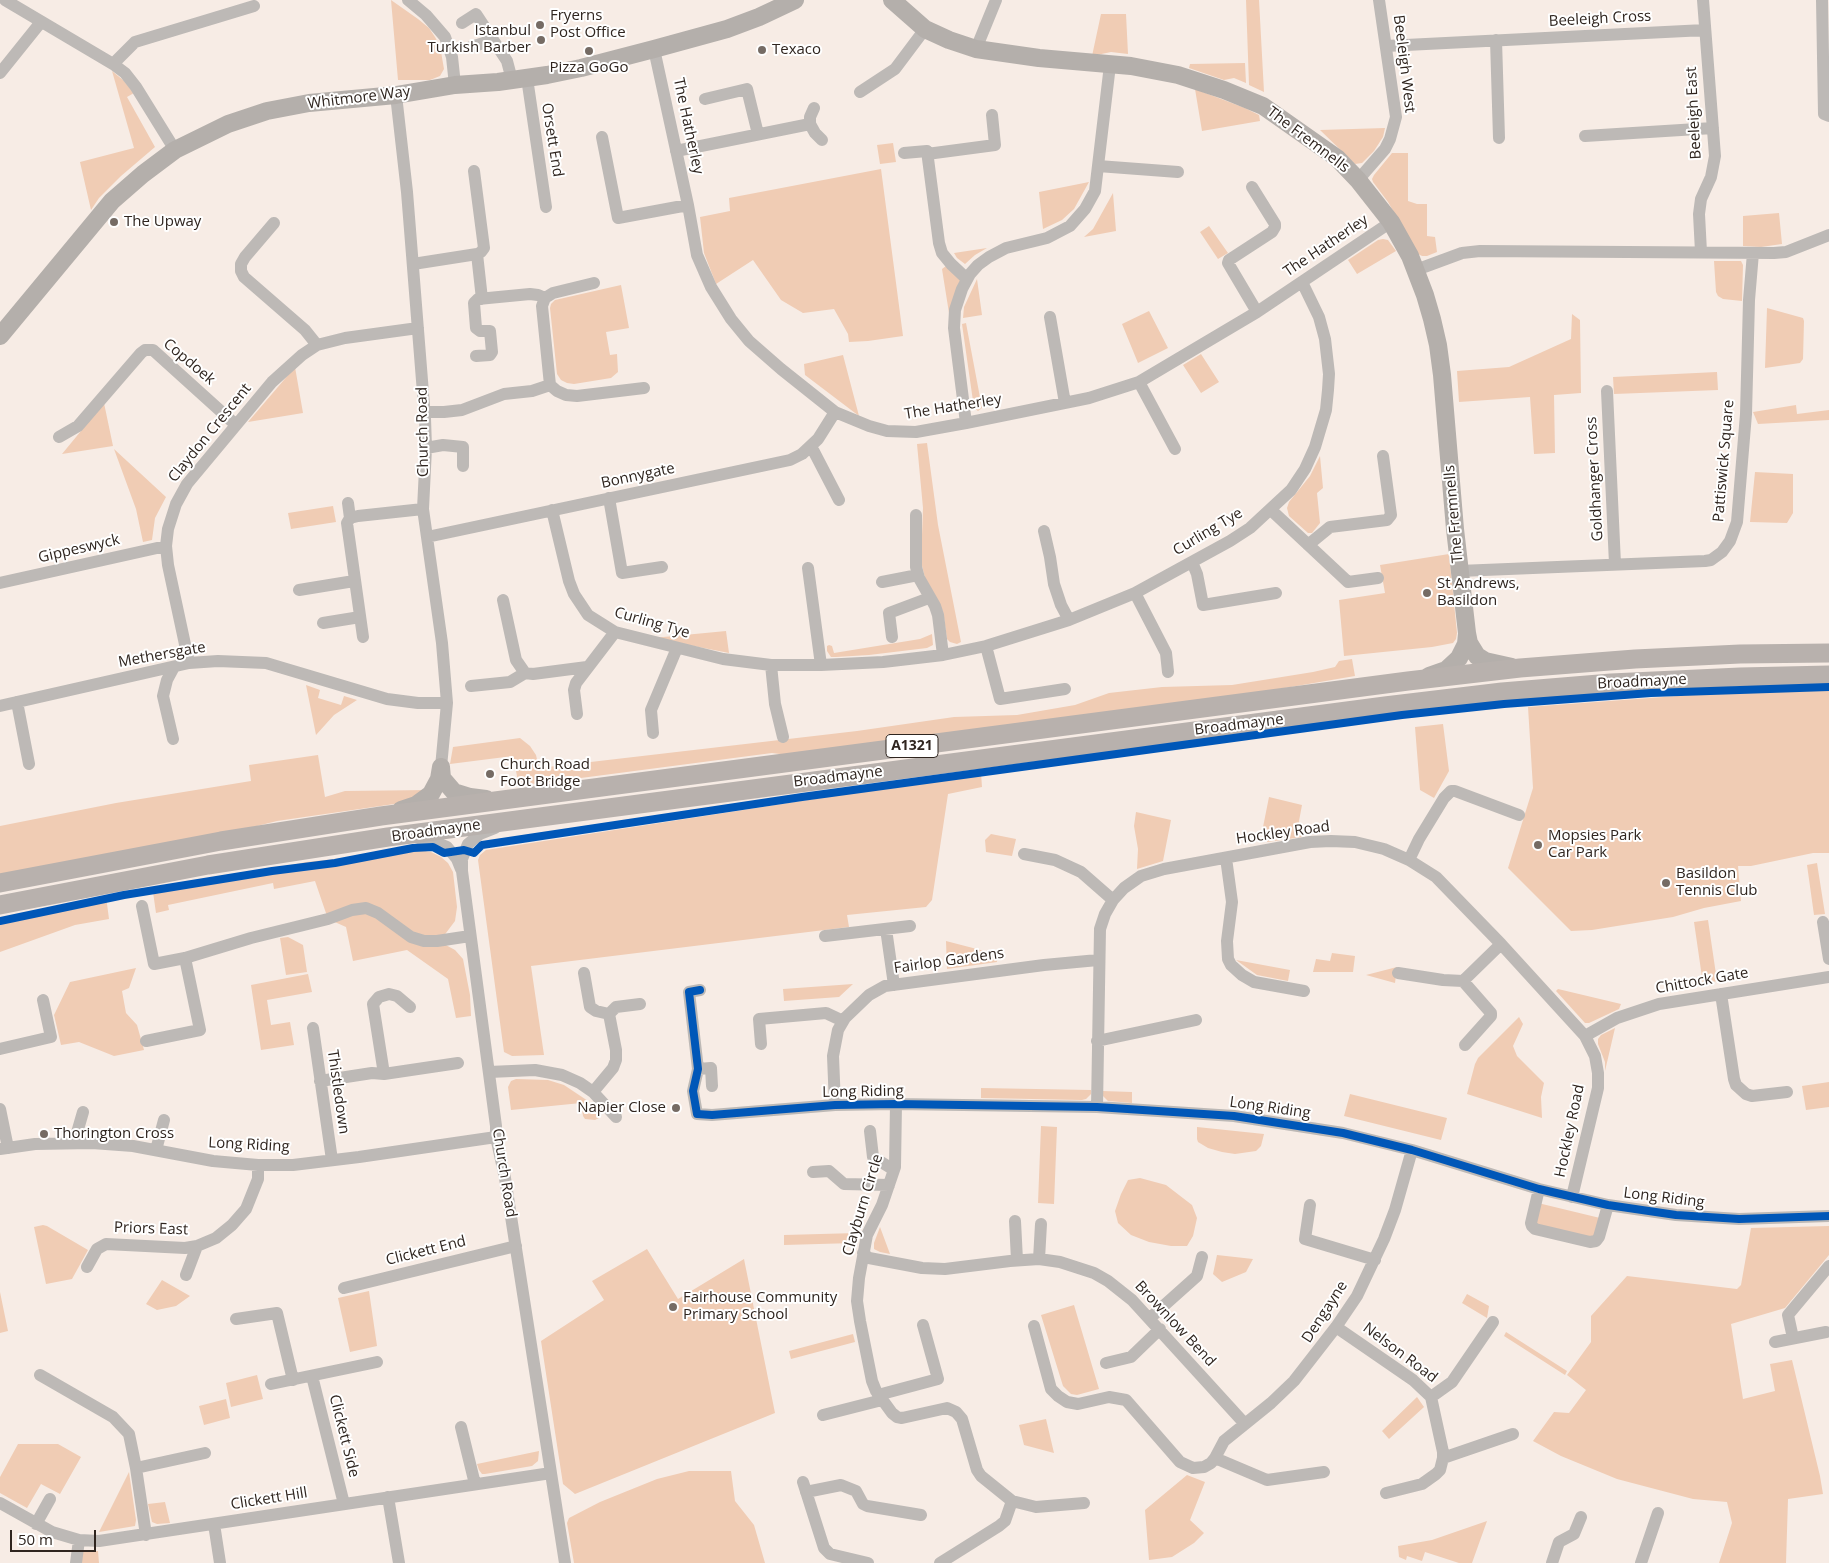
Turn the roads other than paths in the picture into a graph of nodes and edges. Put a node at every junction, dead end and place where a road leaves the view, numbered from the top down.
1 (5, 0) edge
2 (408, 0) edge
3 (795, 0) edge
4 (892, 0) edge
5 (996, 0) edge
6 (1379, 0) edge
7 (1703, 0) edge
8 (1822, 0) edge
9 (254, 6) dead end
10 (41, 22) junction
11 (462, 23) dead end
12 (925, 30) junction
13 (1705, 30) junction
14 (493, 40) junction
15 (1496, 40) junction
16 (1386, 46) junction
17 (471, 47) dead end
18 (976, 49) junction
19 (654, 50) junction
20 (113, 64) junction
21 (1110, 65) junction
22 (0, 73) edge
23 (519, 79) junction
24 (455, 85) junction
25 (860, 92) dead end
26 (396, 95) junction
27 (705, 99) dead end
28 (814, 108) dead end
29 (992, 115) dead end
30 (1829, 116) edge
31 (810, 124) junction
32 (1713, 128) junction
33 (758, 134) junction
34 (1585, 136) dead end
35 (602, 137) dead end
36 (1499, 138) dead end
37 (822, 140) dead end
38 (175, 150) junction
39 (676, 151) junction
40 (904, 153) dead end
41 (927, 154) junction
42 (1098, 166) junction
43 (474, 171) dead end
44 (1178, 172) dead end
45 (1358, 180) junction
46 (1252, 187) dead end
47 (688, 204) junction
48 (546, 207) dead end
49 (1391, 222) junction
50 (274, 223) dead end
51 (1829, 235) edge
52 (1701, 252) junction
53 (1753, 253) junction
54 (477, 254) junction
55 (413, 264) junction
56 (1416, 270) junction
57 (967, 279) junction
58 (1302, 282) junction
59 (594, 284) dead end
60 (545, 298) junction
61 (482, 299) junction
62 (1257, 312) junction
63 (1050, 317) dead end
64 (418, 328) junction
65 (0, 336) edge
66 (140, 339) dead end
67 (317, 345) junction
68 (153, 350) junction
69 (476, 356) dead end
70 (1139, 382) junction
71 (550, 385) junction
72 (644, 388) dead end
73 (1607, 392) dead end
74 (1065, 403) junction
75 (424, 412) junction
76 (835, 412) junction
77 (966, 423) junction
78 (236, 425) junction
79 (58, 436) dead end
80 (811, 446) junction
81 (426, 448) junction
82 (1175, 449) dead end
83 (1383, 456) dead end
84 (463, 466) dead end
85 (609, 498) junction
86 (839, 500) dead end
87 (348, 503) dead end
88 (423, 509) junction
89 (552, 510) junction
90 (1271, 510) junction
91 (916, 515) dead end
92 (356, 517) junction
93 (1044, 531) dead end
94 (426, 537) junction
95 (1308, 545) junction
96 (166, 546) junction
97 (1192, 562) junction
98 (1615, 564) junction
99 (662, 567) dead end
100 (808, 568) dead end
101 (1459, 571) junction
102 (918, 575) junction
103 (1378, 578) dead end
104 (354, 581) junction
105 (882, 582) dead end
106 (0, 584) edge
107 (299, 590) dead end
108 (1135, 592) junction
109 (1276, 593) dead end
110 (929, 598) junction
111 (503, 600) dead end
112 (360, 617) junction
113 (1069, 620) junction
114 (322, 623) dead end
115 (615, 632) junction
116 (1467, 633) junction
117 (363, 637) dead end
118 (892, 637) dead end
119 (986, 646) junction
120 (677, 648) junction
121 (1829, 653) edge
122 (943, 655) junction
123 (189, 663) junction
124 (771, 665) junction
125 (821, 665) junction
126 (174, 666) junction
127 (587, 667) junction
128 (1520, 668) junction
129 (1168, 672) dead end
130 (525, 673) junction
131 (1829, 675) edge
132 (1408, 681) junction
133 (471, 686) dead end
134 (1065, 689) dead end
135 (17, 702) junction
136 (448, 703) junction
137 (0, 706) edge
138 (577, 714) dead end
139 (653, 733) dead end
140 (783, 737) dead end
141 (173, 740) dead end
142 (29, 764) dead end
143 (440, 768) junction
144 (500, 800) junction
145 (1520, 815) dead end
146 (381, 816) junction
147 (522, 819) junction
148 (388, 837) junction
149 (1024, 854) dead end
150 (1226, 858) junction
151 (1410, 860) junction
152 (462, 872) junction
153 (0, 883) edge
154 (1113, 900) junction
155 (0, 905) edge
156 (142, 906) dead end
157 (1823, 922) dead end
158 (910, 926) dead end
159 (886, 929) junction
160 (470, 936) junction
161 (825, 936) dead end
162 (1501, 944) junction
163 (185, 958) junction
164 (1829, 959) edge
165 (1098, 960) junction
166 (584, 973) dead end
167 (1398, 973) dead end
168 (1829, 977) edge
169 (1463, 981) junction
170 (894, 985) junction
171 (700, 990) dead end
172 (1304, 991) dead end
173 (1721, 994) junction
174 (43, 1000) dead end
175 (640, 1004) dead end
176 (410, 1007) dead end
177 (610, 1014) junction
178 (1196, 1020) dead end
179 (843, 1021) junction
180 (313, 1028) dead end
181 (1585, 1036) junction
182 (146, 1041) dead end
183 (1097, 1041) junction
184 (761, 1044) dead end
185 (1465, 1045) dead end
186 (0, 1048) edge
187 (458, 1063) dead end
188 (698, 1069) junction
189 (489, 1072) junction
190 (384, 1074) junction
191 (320, 1081) junction
192 (712, 1086) dead end
193 (593, 1092) junction
194 (1787, 1092) dead end
195 (896, 1104) junction
196 (835, 1105) junction
197 (1097, 1107) junction
198 (0, 1109) edge
199 (83, 1112) dead end
200 (616, 1117) dead end
201 (164, 1120) dead end
202 (870, 1131) dead end
203 (496, 1137) junction
204 (74, 1142) junction
205 (4, 1148) edge
206 (156, 1150) junction
207 (1412, 1150) junction
208 (332, 1160) junction
209 (258, 1165) junction
210 (894, 1170) junction
211 (813, 1172) dead end
212 (889, 1184) junction
213 (1539, 1189) junction
214 (1572, 1197) junction
215 (1310, 1205) dead end
216 (1608, 1205) junction
217 (1829, 1216) edge
218 (1015, 1221) dead end
219 (1041, 1224) dead end
220 (197, 1246) junction
221 (516, 1246) junction
222 (863, 1253) junction
223 (1202, 1256) dead end
224 (1040, 1259) junction
225 (1017, 1260) junction
226 (1374, 1260) junction
227 (1829, 1266) edge
228 (87, 1267) dead end
229 (186, 1275) dead end
230 (344, 1288) dead end
231 (1150, 1318) junction
232 (236, 1319) dead end
233 (1493, 1322) dead end
234 (923, 1325) dead end
235 (1034, 1326) dead end
236 (1336, 1327) junction
237 (1160, 1329) junction
238 (1826, 1332) dead end
239 (1793, 1338) junction
240 (1775, 1342) dead end
241 (377, 1362) dead end
242 (1106, 1363) dead end
243 (40, 1375) dead end
244 (312, 1376) junction
245 (293, 1380) junction
246 (271, 1384) dead end
247 (880, 1398) junction
248 (1431, 1398) junction
249 (823, 1415) dead end
250 (1245, 1424) junction
251 (461, 1427) dead end
252 (1513, 1434) dead end
253 (204, 1453) dead end
254 (1214, 1458) junction
255 (1443, 1458) junction
256 (136, 1468) junction
257 (1324, 1472) dead end
258 (551, 1473) junction
259 (474, 1484) junction
260 (1386, 1494) dead end
261 (388, 1496) junction
262 (50, 1499) dead end
263 (1012, 1501) junction
264 (0, 1503) edge
265 (1084, 1503) dead end
266 (344, 1504) junction
267 (1658, 1513) dead end
268 (921, 1515) dead end
269 (1581, 1517) dead end
270 (36, 1524) junction
271 (214, 1524) junction
272 (146, 1535) junction
273 (79, 1540) junction
274 (76, 1563) edge
275 (220, 1563) edge
276 (399, 1563) edge
277 (565, 1563) edge
278 (868, 1563) edge
279 (940, 1563) edge
280 (1552, 1563) edge
281 (1641, 1563) edge

1 - 10 street
2 - 24 street
3 - 19 street, Whitmore Way
4 - 12 street, The Fremnells
5 - 18 street
6 - 16 street, Beeleigh West
7 - 13 street, Beeleigh East
8 - 30 street
9 - 20 street
10 - 20 street
10 - 22 street
11 - 14 street, Orsett End
12 - 18 street, The Fremnells
12 - 25 street
13 - 15 street, Beeleigh Cross
13 - 32 street, Beeleigh East
14 - 17 street
14 - 23 street, Orsett End
15 - 16 street, Beeleigh Cross
15 - 36 street
16 - 45 street, Beeleigh West
18 - 21 street, The Fremnells
19 - 23 street, Whitmore Way
19 - 39 street, The Hatherley
20 - 38 street
21 - 42 street
21 - 45 street, The Fremnells
23 - 24 street, Whitmore Way
23 - 48 street, Orsett End
24 - 26 street, Whitmore Way
26 - 38 street, Whitmore Way
26 - 55 street, Church Road
27 - 33 street
28 - 31 street
29 - 41 street
31 - 33 street
31 - 37 street
32 - 34 street
32 - 52 street, Beeleigh East
33 - 39 street
35 - 47 street
38 - 65 street, Whitmore Way
39 - 47 street, The Hatherley
40 - 41 street
41 - 57 street
42 - 44 street
42 - 57 street
43 - 54 street
45 - 49 street, The Fremnells
46 - 62 street
47 - 76 street, The Hatherley
49 - 56 street, The Fremnells
49 - 58 street, The Hatherley
50 - 67 street
51 - 53 street
52 - 53 street
52 - 56 street
53 - 98 street, Pattiswick Square
54 - 55 street
54 - 61 street
55 - 64 street, Church Road
56 - 101 street, The Fremnells
57 - 77 street
58 - 62 street, The Hatherley
58 - 90 street, Curling Tye
59 - 60 street
60 - 61 street
60 - 71 street
61 - 69 street
62 - 70 street, The Hatherley
63 - 74 street
64 - 67 street, Claydon Crescent
64 - 75 street, Church Road
66 - 68 street
67 - 78 street, Claydon Crescent
68 - 78 street, Copdoek
68 - 79 street, Copdoek
70 - 74 street, The Hatherley
70 - 82 street
71 - 72 street
71 - 75 street
73 - 98 street, Goldhanger Cross
74 - 77 street, The Hatherley
75 - 81 street, Church Road
76 - 77 street, The Hatherley
76 - 80 street, Bonnygate
78 - 96 street, Claydon Crescent
80 - 85 street, Bonnygate
80 - 86 street
81 - 84 street
81 - 88 street, Church Road
83 - 95 street
85 - 89 street, Bonnygate
85 - 99 street
87 - 92 street
88 - 92 street
88 - 94 street, Church Road
89 - 94 street, Bonnygate
89 - 115 street, Curling Tye
90 - 95 street
90 - 97 street, Curling Tye
91 - 102 street
92 - 104 street
93 - 113 street
94 - 136 street, Church Road
95 - 103 street
96 - 106 street, Gippeswyck
96 - 123 street, Claydon Crescent
97 - 108 street, Curling Tye
97 - 109 street
98 - 101 street, Pattiswick Square
100 - 125 street
101 - 116 street, The Fremnells
102 - 105 street
102 - 110 street
104 - 107 street
104 - 112 street
108 - 113 street, Curling Tye
108 - 129 street
110 - 118 street
110 - 122 street
111 - 130 street
112 - 114 street
112 - 117 street
113 - 119 street, Curling Tye
115 - 120 street, Curling Tye
115 - 127 street
116 - 128 street, The Fremnells
116 - 132 street, The Fremnells
119 - 122 street, Curling Tye
119 - 134 street
120 - 124 street, Curling Tye
120 - 139 street
121 - 128 main road, Broadmayne / A1321
122 - 125 street, Curling Tye
123 - 126 street, Methersgate
123 - 136 street, Methersgate
124 - 125 street, Curling Tye
124 - 140 street
126 - 135 street, Methersgate
126 - 141 street
127 - 130 street
127 - 138 street
128 - 132 main road, Broadmayne / A1321
130 - 133 street
131 - 147 main road, Broadmayne / A1321
132 - 144 main road, Broadmayne / A1321
135 - 137 street, Methersgate
135 - 142 street
136 - 143 street, Church Road
143 - 144 street
143 - 146 street, Church Road
144 - 146 main road, Broadmayne / A1321
145 - 151 street
146 - 153 main road, Broadmayne / A1321
147 - 148 main road, Broadmayne / A1321
147 - 152 street, Church Road
148 - 152 street
148 - 155 main road, Broadmayne / A1321
149 - 154 street
150 - 151 street, Hockley Road
150 - 154 street, Hockley Road
150 - 172 street
151 - 162 street, Hockley Road
152 - 160 street, Church Road
154 - 165 street, Hockley Road
156 - 163 street
157 - 164 street
158 - 159 street
159 - 161 street
159 - 170 street
160 - 163 street
160 - 189 street, Church Road
162 - 169 street
162 - 181 street, Hockley Road
163 - 182 street
165 - 170 street, Fairlop Gardens
165 - 183 street, Hockley Road
166 - 177 street
167 - 169 street
168 - 173 street, Chittock Gate
169 - 185 street
170 - 179 street, Fairlop Gardens
171 - 188 street
173 - 181 street, Chittock Gate
173 - 194 street
174 - 186 street
175 - 177 street
176 - 190 street
177 - 193 street
178 - 183 street
179 - 184 street
179 - 196 street, Fairlop Gardens
180 - 191 street, Thistledown
181 - 214 street, Hockley Road
183 - 197 street, Hockley Road
187 - 190 street
188 - 192 street
188 - 196 street, Long Riding
189 - 193 street
189 - 203 street, Church Road
190 - 191 street
191 - 208 street, Thistledown
193 - 200 street
195 - 196 street, Long Riding
195 - 197 street, Long Riding
195 - 210 street, Clayburn Circle
197 - 207 street, Long Riding
198 - 205 street
199 - 204 street
201 - 206 street
202 - 210 street
203 - 208 street, Long Riding
203 - 221 street, Church Road
204 - 205 street, Long Riding
204 - 206 street, Long Riding
206 - 209 street, Long Riding
207 - 213 street, Long Riding
207 - 226 street, Dengayne
208 - 209 street, Long Riding
209 - 220 street, Priors East
210 - 212 street, Clayburn Circle
211 - 212 street
212 - 222 street, Clayburn Circle
213 - 214 street, Long Riding
213 - 216 street
214 - 216 street, Long Riding
215 - 226 street
216 - 217 street, Long Riding
218 - 225 street
219 - 224 street
220 - 228 street, Priors East
220 - 229 street, Priors East
221 - 230 street, Clickett End
221 - 258 street, Church Road
222 - 225 street, Brownlow Bend
222 - 247 street, Clayburn Circle
223 - 231 street
224 - 225 street, Brownlow Bend
224 - 231 street, Brownlow Bend
226 - 236 street, Dengayne
227 - 239 street
231 - 237 street, Brownlow Bend
232 - 245 street
233 - 248 street
234 - 247 street
235 - 254 street, Dengayne
236 - 248 street, Nelson Road
236 - 250 street, Dengayne
237 - 242 street
237 - 250 street, Brownlow Bend
238 - 239 street
239 - 240 street
241 - 244 street
243 - 256 street
244 - 245 street
244 - 266 street, Clickett Side
245 - 246 street
247 - 249 street
247 - 263 street, Clayburn Circle
248 - 255 street, Nelson Road
250 - 254 street, Dengayne
251 - 259 street
252 - 255 street
253 - 256 street
254 - 257 street
255 - 260 street
256 - 272 street
258 - 259 street, Clickett Hill
258 - 277 street, Church Road
259 - 261 street, Clickett Hill
261 - 266 street, Clickett Hill
261 - 276 street
262 - 270 street
263 - 265 street, Clayburn Circle
263 - 279 street
264 - 270 street, Clickett Hill
266 - 271 street, Clickett Hill
267 - 281 street
268 - 278 street
269 - 280 street
270 - 273 street, Clickett Hill
271 - 272 street, Clickett Hill
271 - 275 street
272 - 273 street, Clickett Hill
273 - 274 street

